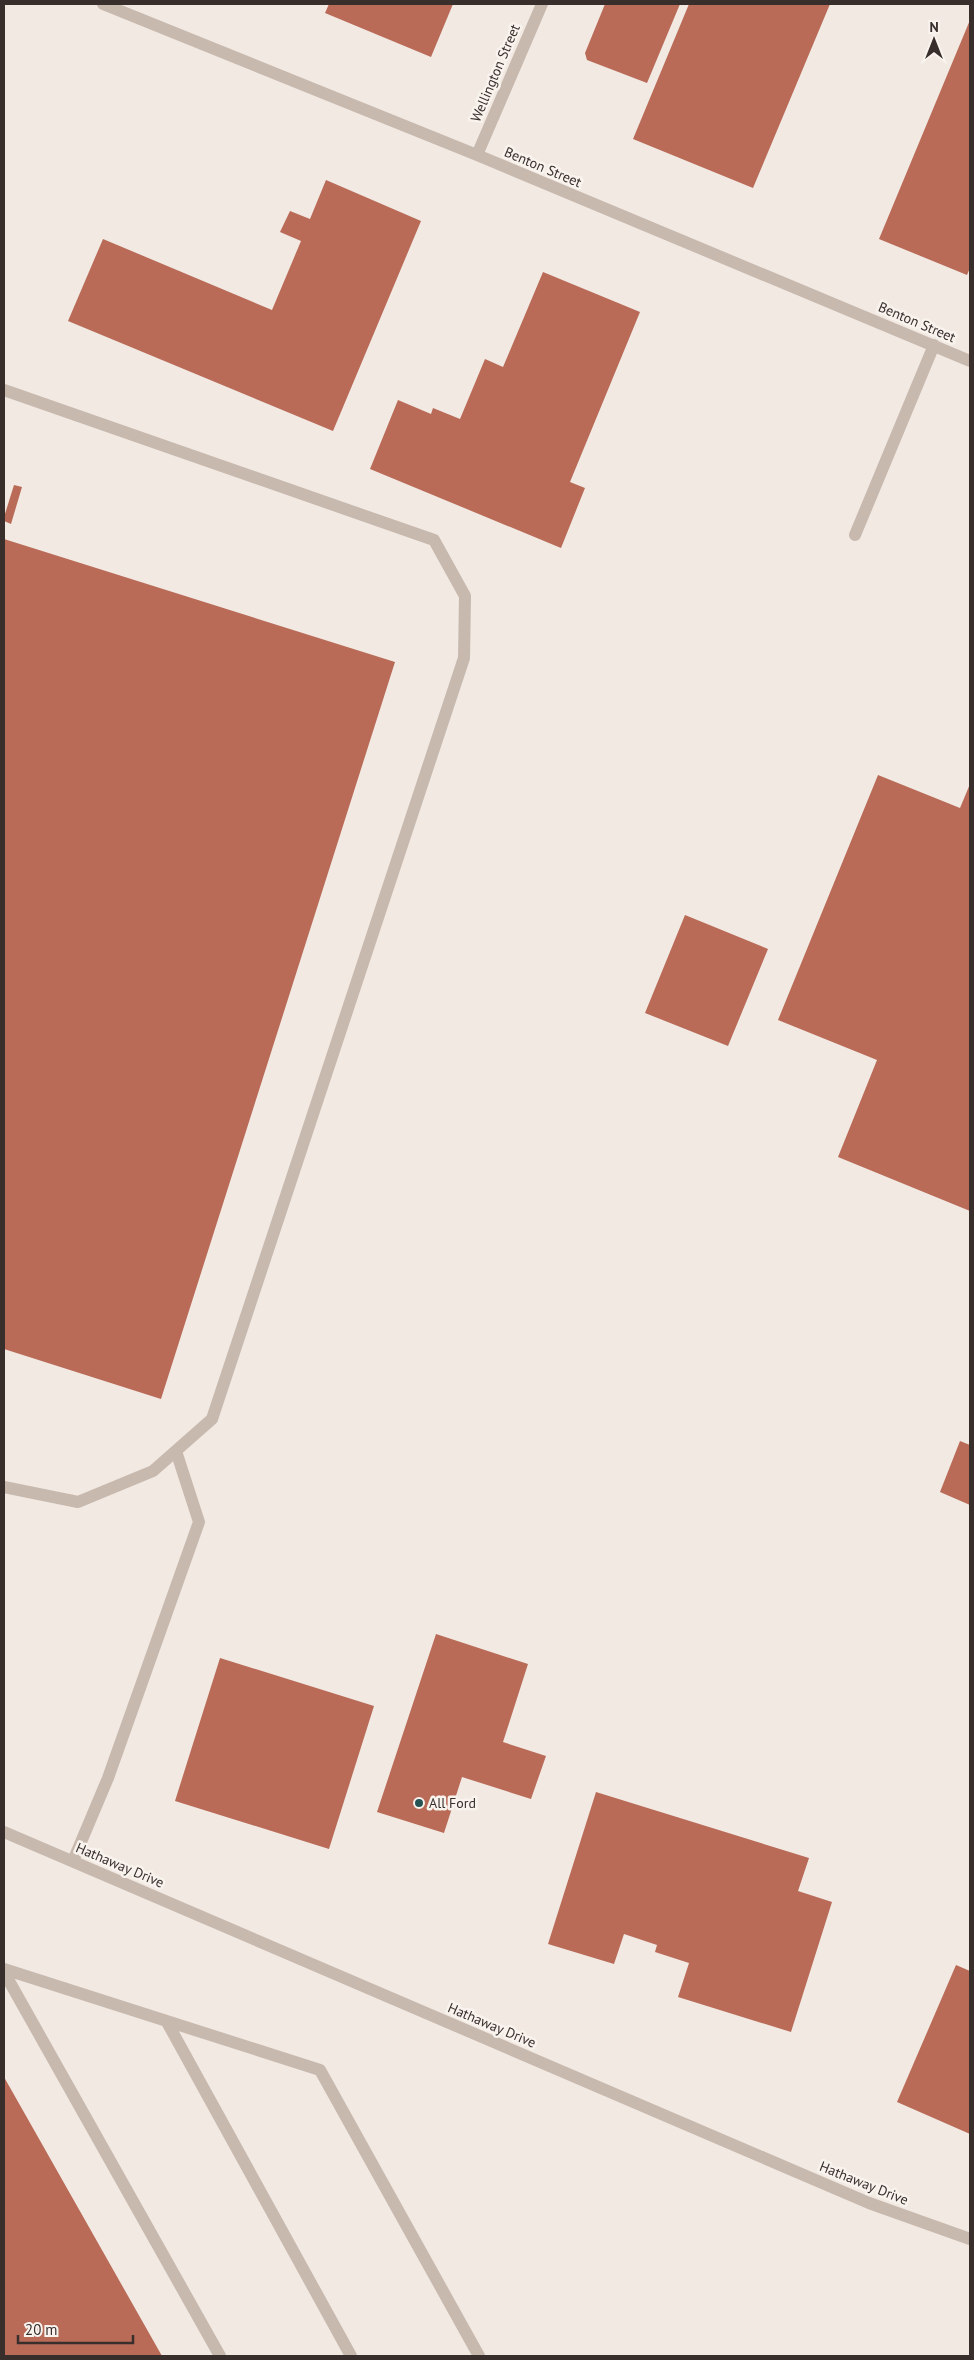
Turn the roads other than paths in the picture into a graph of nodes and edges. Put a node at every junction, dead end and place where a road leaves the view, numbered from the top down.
1 (103, 4) edge
2 (542, 4) edge
3 (477, 155) junction
4 (934, 346) junction
5 (970, 361) edge
6 (4, 390) edge
7 (855, 535) dead end
8 (176, 1451) junction
9 (4, 1487) edge
10 (4, 1832) edge
11 (73, 1861) junction
12 (4, 1970) edge
13 (167, 2022) junction
14 (970, 2239) edge
15 (220, 2356) edge
16 (351, 2356) edge
17 (479, 2356) edge

1 - 3 street, Benton Street
2 - 3 street, Wellington Street
3 - 4 street, Benton Street
4 - 5 street, Benton Street
4 - 7 street
6 - 8 street
8 - 9 street
8 - 11 street
10 - 11 street, Hathaway Drive
11 - 14 street, Hathaway Drive
12 - 13 street
12 - 15 street
13 - 16 street
13 - 17 street

